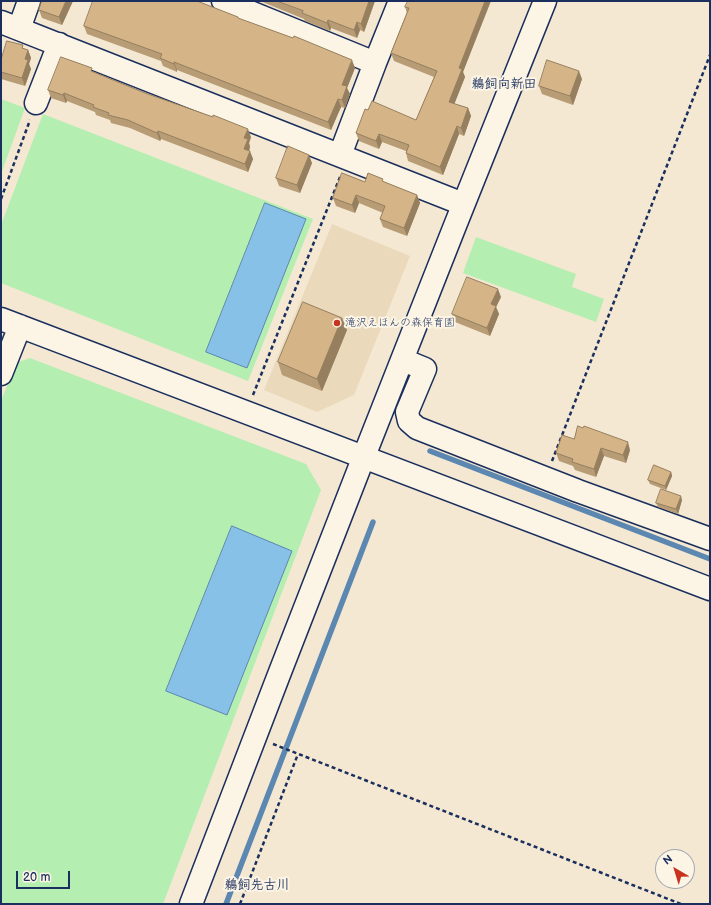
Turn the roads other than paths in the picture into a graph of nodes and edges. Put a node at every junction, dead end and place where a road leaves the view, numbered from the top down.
1 (29, 1) edge
2 (223, 1) edge
3 (400, 1) edge
4 (544, 1) edge
5 (10, 25) edge
6 (59, 44) junction
7 (375, 63) junction
8 (36, 102) road end
9 (344, 156) junction
10 (463, 204) junction
11 (10, 322) edge
12 (403, 360) junction
13 (1, 374) edge
14 (364, 457) junction
15 (710, 538) edge
16 (710, 589) edge
17 (191, 904) edge

1 - 5 street
2 - 7 street
3 - 7 street
4 - 10 street
5 - 6 street
6 - 8 street
6 - 9 street
7 - 9 street
9 - 10 street
10 - 12 street
11 - 13 street
11 - 14 street
12 - 14 street
12 - 15 street
14 - 16 street
14 - 17 street

